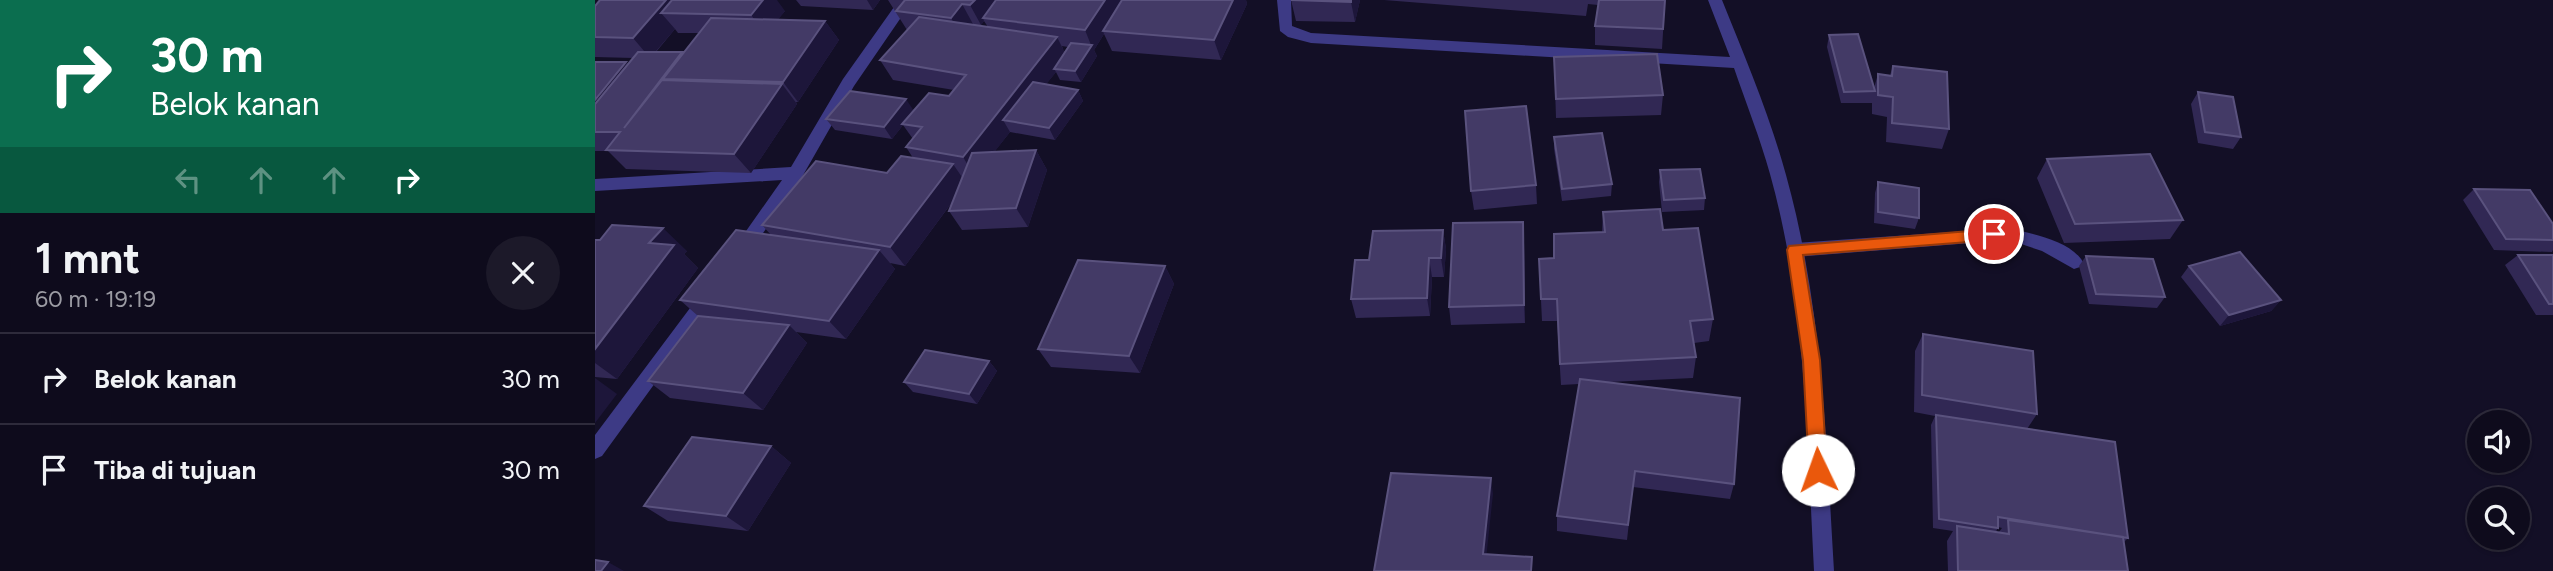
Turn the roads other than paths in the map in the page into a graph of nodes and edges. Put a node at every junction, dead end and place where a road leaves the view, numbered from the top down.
1 (906, 0) edge
2 (1284, 0) edge
3 (1715, 0) edge
4 (1740, 63) junction
5 (796, 173) junction
6 (595, 186) edge
7 (1795, 250) junction
8 (734, 260) edge
9 (2074, 262) dead end
10 (719, 282) edge
11 (595, 450) edge
12 (1823, 571) edge

1 - 5 street
2 - 4 street
3 - 4 street
4 - 7 street
5 - 6 street
5 - 8 street
7 - 9 street
7 - 12 street
10 - 11 street

